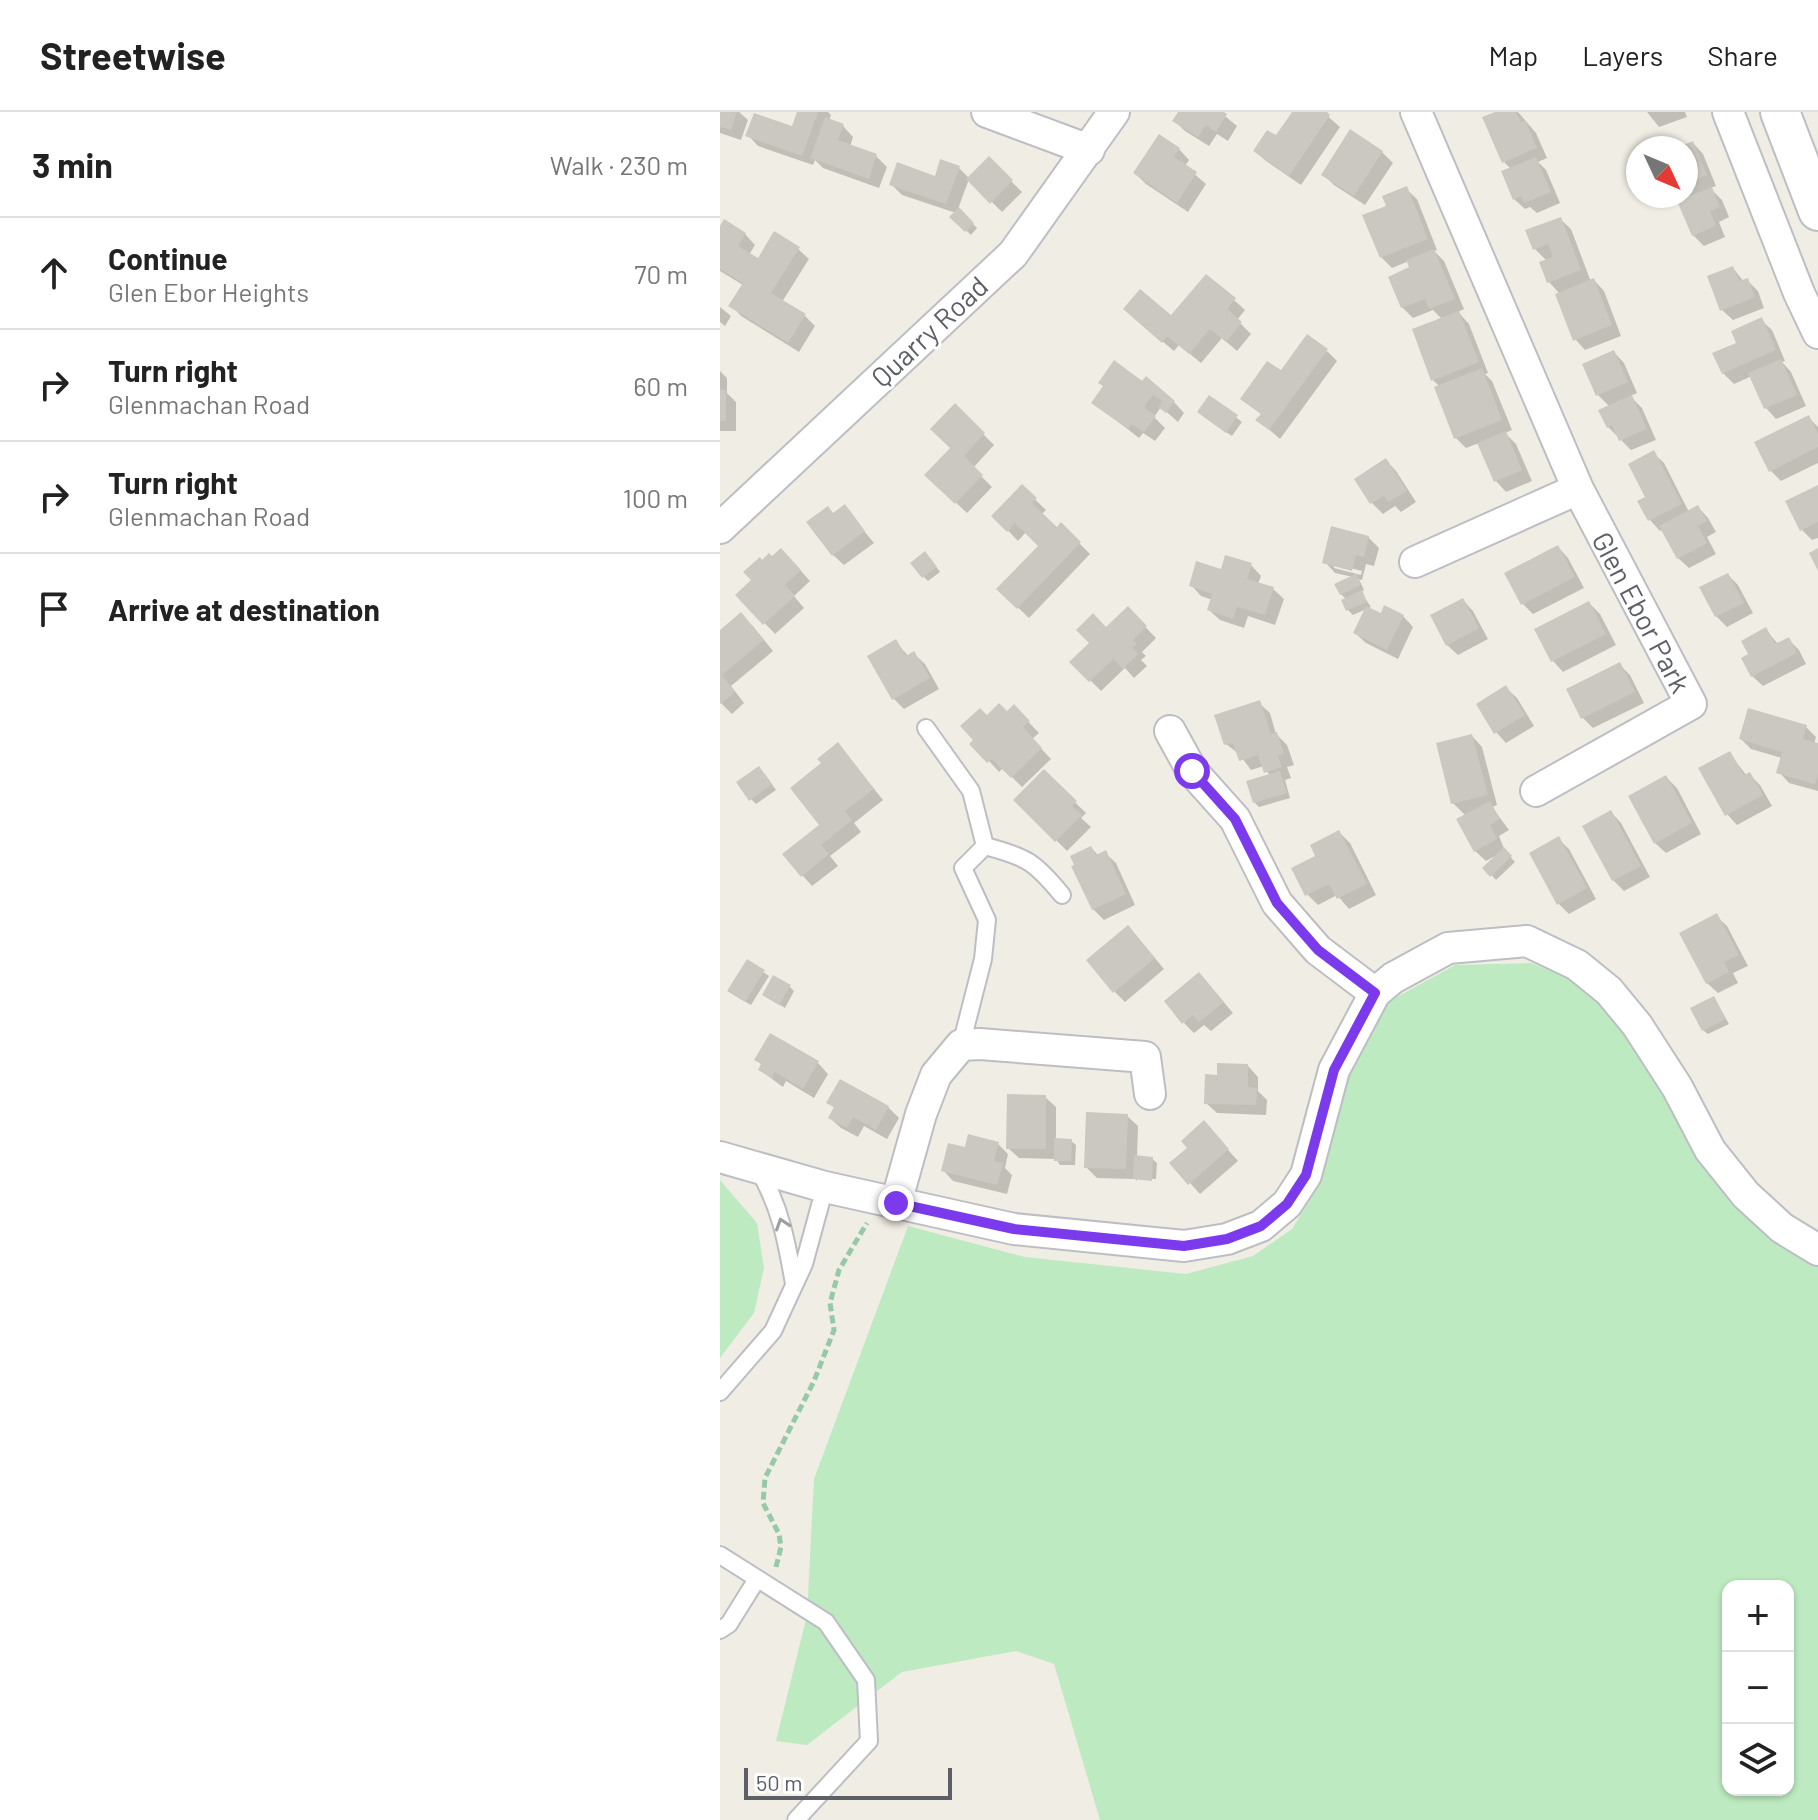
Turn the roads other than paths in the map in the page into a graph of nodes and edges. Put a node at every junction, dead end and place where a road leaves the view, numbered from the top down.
1 (987, 112) edge
2 (1114, 112) edge
3 (1416, 112) edge
4 (1728, 112) edge
5 (1780, 112) edge
6 (1089, 150) junction
7 (1818, 211) edge
8 (1818, 333) edge
9 (1578, 489) junction
10 (720, 528) edge
11 (1415, 562) dead end
12 (926, 728) dead end
13 (1170, 731) dead end
14 (1536, 791) dead end
15 (985, 846) junction
16 (1062, 895) dead end
17 (1375, 993) junction
18 (961, 1045) junction
19 (1150, 1094) dead end
20 (720, 1157) edge
21 (757, 1167) junction
22 (825, 1187) junction
23 (884, 1200) junction
24 (1818, 1250) edge
25 (794, 1285) junction
26 (720, 1392) edge
27 (720, 1555) edge
28 (764, 1583) junction
29 (720, 1630) edge
30 (796, 1820) edge

1 - 6 street
2 - 6 street, Quarry Road
3 - 9 street, Glen Ebor Park
4 - 8 street
5 - 7 street
6 - 10 street, Quarry Road
9 - 11 street
9 - 14 street, Glen Ebor Park
12 - 15 lane
13 - 17 street
15 - 16 lane
15 - 18 lane
17 - 23 street
17 - 24 street
18 - 19 street
18 - 23 street
20 - 21 street
21 - 22 street
25 -> 21 lane
22 - 23 street
22 - 25 lane
25 - 26 lane
27 - 28 lane
28 - 29 lane
28 - 30 lane

